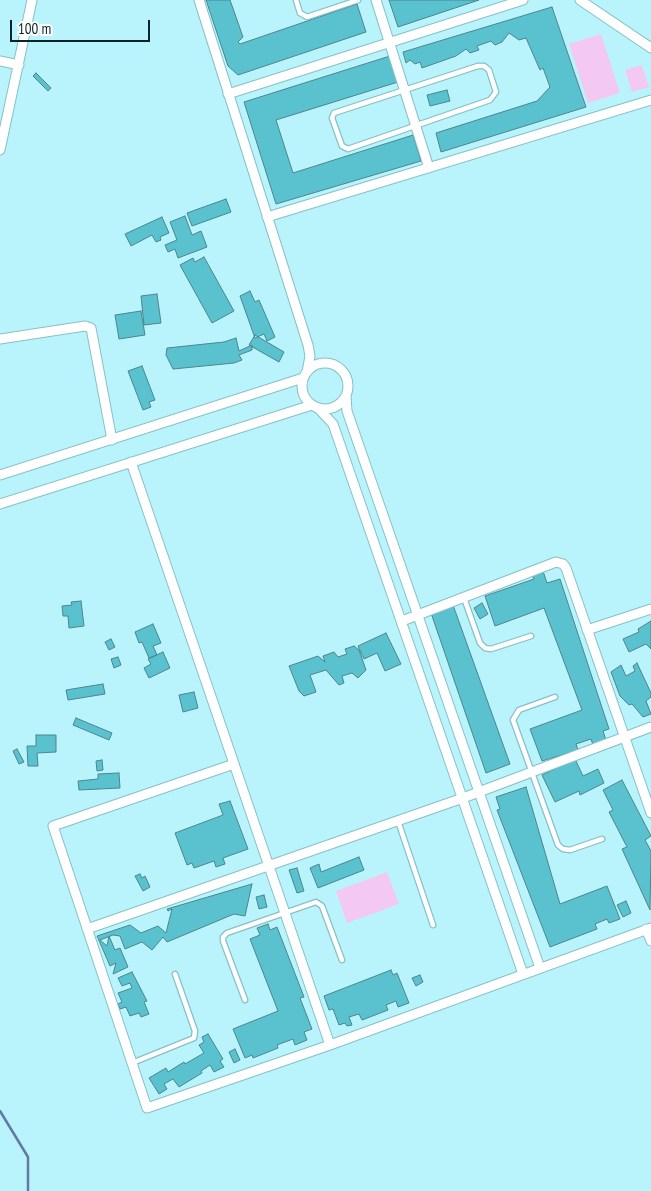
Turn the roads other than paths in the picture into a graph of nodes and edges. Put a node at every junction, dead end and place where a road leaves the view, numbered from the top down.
1 (32, 0) edge
2 (199, 0) edge
3 (296, 0) edge
4 (358, 0) edge
5 (376, 0) edge
6 (523, 0) edge
7 (580, 0) edge
8 (389, 43) junction
9 (651, 48) edge
10 (0, 60) edge
11 (19, 66) junction
12 (404, 90) junction
13 (228, 94) junction
14 (651, 100) edge
15 (416, 126) junction
16 (0, 150) edge
17 (429, 168) junction
18 (267, 217) junction
19 (0, 339) edge
20 (308, 345) junction
21 (326, 363) junction
22 (305, 375) junction
23 (346, 396) junction
24 (316, 407) junction
25 (112, 440) junction
26 (131, 462) junction
27 (0, 475) edge
28 (0, 504) edge
29 (464, 598) junction
30 (651, 609) edge
31 (418, 615) junction
32 (402, 621) junction
33 (587, 630) junction
34 (532, 636) dead end
35 (555, 697) dead end
36 (651, 727) edge
37 (624, 737) junction
38 (234, 764) junction
39 (531, 773) junction
40 (479, 792) junction
41 (463, 798) junction
42 (651, 813) edge
43 (398, 821) junction
44 (602, 839) dead end
45 (269, 866) junction
46 (284, 912) junction
47 (433, 925) dead end
48 (648, 928) edge
49 (87, 929) junction
50 (529, 937) junction
51 (651, 941) edge
52 (513, 943) junction
53 (342, 960) dead end
54 (540, 968) junction
55 (176, 974) dead end
56 (523, 974) junction
57 (245, 1000) dead end
58 (330, 1045) junction
59 (132, 1063) junction

1 - 11 street
2 - 13 street
3 - 4 lane
5 - 8 street
6 - 8 street
7 - 9 street
8 - 12 street
8 - 13 street
10 - 11 street
11 - 16 street
12 - 15 street
12 - 15 lane
12 - 15 lane
13 - 18 street
14 - 17 street
15 - 17 street
17 - 18 street
18 - 20 street
19 - 25 street
20 - 21 street
20 - 22 street
21 - 22 street
21 - 23 street
22 - 24 street
22 - 25 street
23 - 24 street
23 - 31 street
24 - 26 street
24 - 32 street
25 - 27 street
26 - 28 street
26 - 38 street
29 - 31 street
29 - 33 street
29 - 34 lane
30 - 33 street
31 - 32 street
31 - 40 street
32 - 41 street
33 - 37 street
35 - 39 lane
36 - 37 street
37 - 39 street
37 - 42 street
38 - 45 street
38 - 49 street
39 - 40 street
39 - 44 lane
40 - 41 street
40 - 50 street
41 - 43 street
41 - 52 street
43 - 45 street
43 - 47 lane
45 - 46 street
45 - 49 street
46 - 53 lane
46 - 57 lane
46 - 58 street
48 - 51 street
48 - 54 street
49 - 59 street
50 - 52 street
50 - 54 street
52 - 56 street
54 - 56 street
55 - 59 lane
56 - 58 street
58 - 59 street

